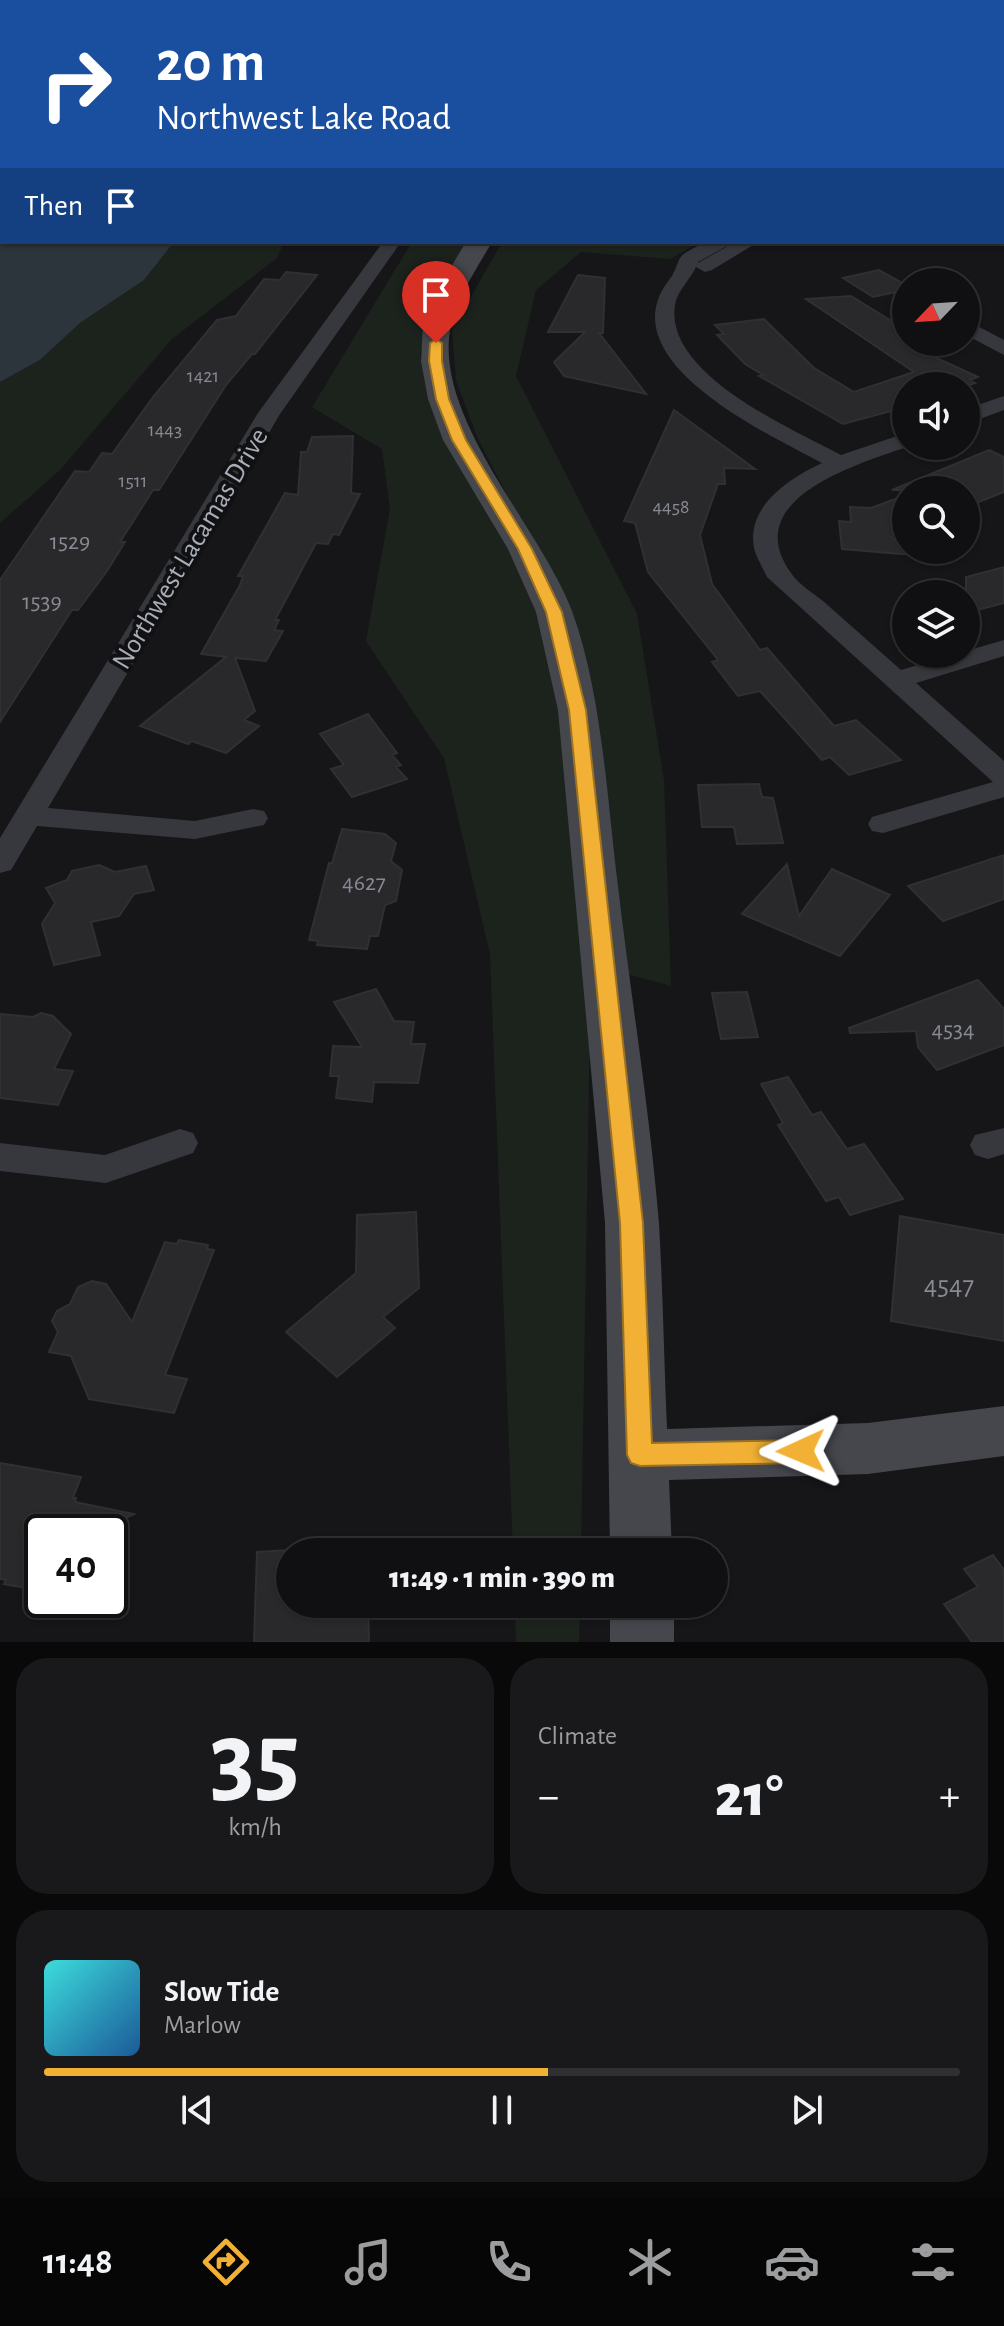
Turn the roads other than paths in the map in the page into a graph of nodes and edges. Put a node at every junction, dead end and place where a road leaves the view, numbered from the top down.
1 (391, 244) edge
2 (478, 244) edge
3 (716, 244) edge
4 (745, 244) edge
5 (688, 271) junction
6 (980, 334) edge
7 (1004, 349) edge
8 (1004, 403) edge
9 (980, 412) edge
10 (892, 445) edge
11 (840, 464) junction
12 (1004, 648) edge
13 (897, 680) junction
14 (1004, 776) edge
15 (1004, 788) edge
16 (29, 816) junction
17 (253, 818) dead end
18 (883, 824) dead end
19 (0, 863) edge
20 (180, 1143) dead end
21 (0, 1157) edge
22 (1004, 1431) edge
23 (640, 1455) junction
24 (641, 1538) edge
25 (642, 1618) edge
26 (642, 1642) edge

1 - 16 street, Northwest Lacamas Drive
2 - 23 main road
3 - 5 street
4 - 5 street
5 - 11 street
6 - 7 street
8 - 9 street
10 - 11 street
11 - 13 street
12 - 13 street
13 - 14 street
15 - 18 street
16 - 17 street
16 - 19 street, Northwest Lacamas Drive
20 - 21 street
22 - 23 main road
23 - 24 main road
25 - 26 main road

